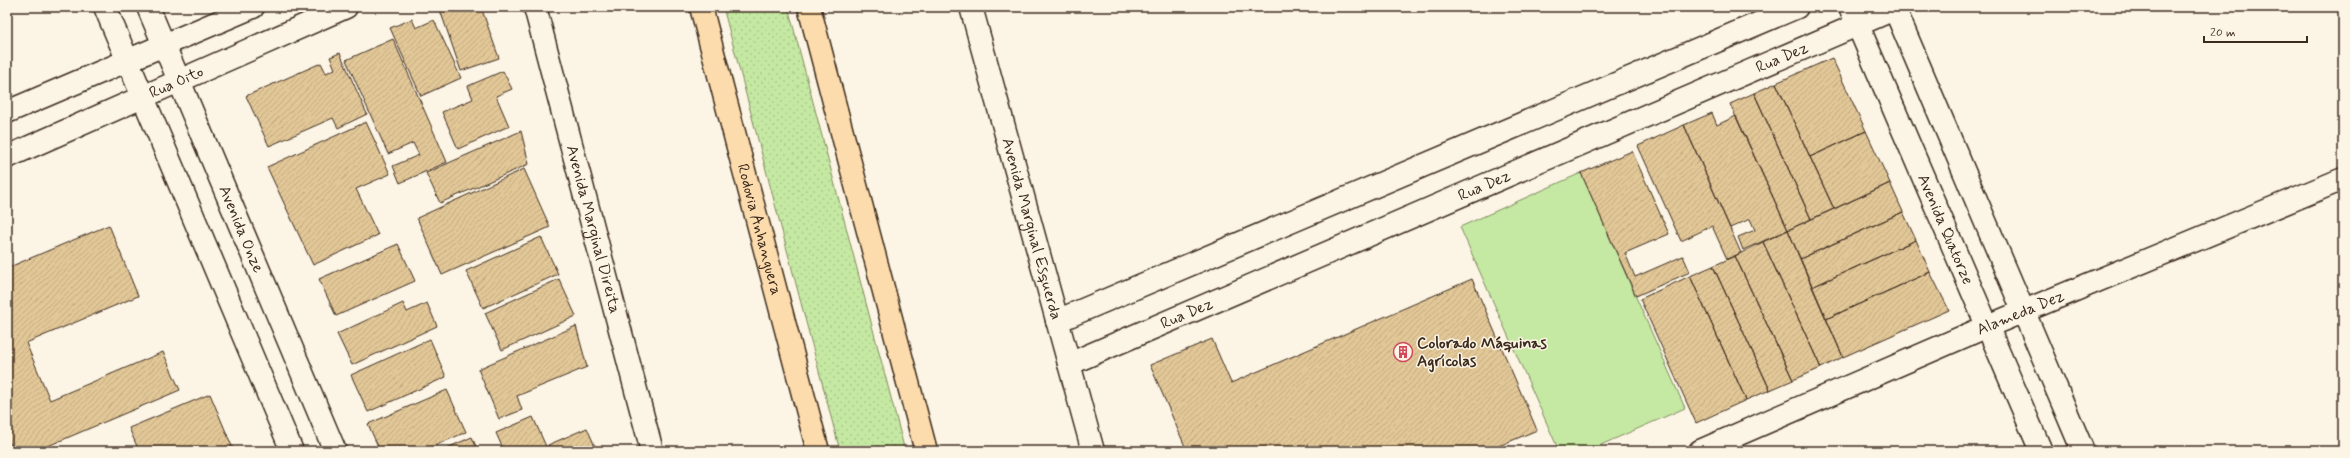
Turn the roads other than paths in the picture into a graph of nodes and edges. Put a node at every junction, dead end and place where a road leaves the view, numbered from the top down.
1 (105, 7) edge
2 (148, 7) edge
3 (253, 7) edge
4 (346, 7) edge
5 (535, 7) edge
6 (701, 7) edge
7 (809, 7) edge
8 (971, 7) edge
9 (1797, 7) edge
10 (1896, 8) edge
11 (1854, 15) edge
12 (164, 45) junction
13 (128, 61) junction
14 (179, 81) junction
15 (143, 97) junction
16 (7, 112) edge
17 (7, 157) edge
18 (2343, 179) edge
19 (2024, 312) junction
20 (1057, 321) junction
21 (1988, 326) junction
22 (1069, 364) junction
23 (292, 451) edge
24 (335, 451) edge
25 (652, 451) edge
26 (818, 451) edge
27 (926, 451) edge
28 (1093, 451) edge
29 (1700, 451) edge
30 (2041, 451) edge
31 (2083, 451) edge

1 - 13 street
2 - 12 street, Avenida Onze
3 - 12 street
4 - 14 street, Rua Oito
5 - 25 street, Avenida Marginal Direita
6 - 26 highway, Rodovia Anhanguera
7 - 27 highway
8 - 20 street, Avenida Marginal Esquerda
9 - 20 street
10 - 11 street, Rua Dez
10 - 19 street
11 - 21 street, Avenida Quatorze
11 - 22 street, Rua Dez
12 - 13 street
12 - 14 street, Avenida Onze
13 - 15 street
13 - 16 street
14 - 15 street, Rua Oito
14 - 24 street, Avenida Onze
15 - 17 street, Rua Oito
15 - 23 street
18 - 19 street, Alameda Dez
19 - 21 street, Alameda Dez
19 - 31 street
20 - 22 street, Avenida Marginal Esquerda
21 - 29 street, Alameda Dez
21 - 30 street, Avenida Quatorze
22 - 28 street, Avenida Marginal Esquerda

